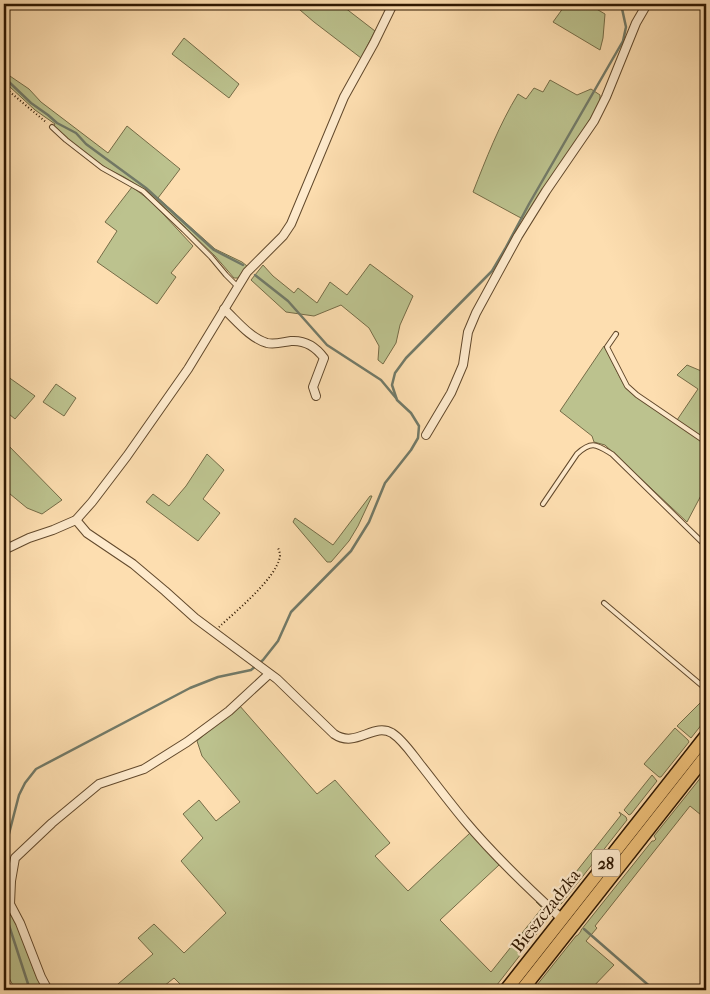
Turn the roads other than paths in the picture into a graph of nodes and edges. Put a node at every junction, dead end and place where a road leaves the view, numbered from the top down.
1 (393, 4) edge
2 (647, 4) edge
3 (52, 127) road end
4 (238, 286) junction
5 (224, 309) junction
6 (616, 334) dead end
7 (316, 396) dead end
8 (426, 435) dead end
9 (706, 442) edge
10 (543, 504) dead end
11 (76, 520) junction
12 (706, 546) edge
13 (4, 550) edge
14 (604, 604) dead end
15 (265, 671) junction
16 (706, 689) edge
17 (706, 736) edge
18 (706, 756) edge
19 (7, 903) edge
20 (562, 919) junction
21 (48, 990) edge
22 (506, 990) edge
23 (522, 990) edge

1 - 4 street
2 - 8 street
3 - 4 lane
4 - 5 street
5 - 7 street
5 - 11 street
6 - 9 lane
10 - 12 lane
11 - 13 street
11 - 15 street
14 - 16 lane
15 - 19 street
15 - 20 street
17 - 20 main road, Bieszczadzka / 28
18 - 23 main road, Bieszczadzka / 28
19 - 21 street
20 - 22 main road, Bieszczadzka / 28

